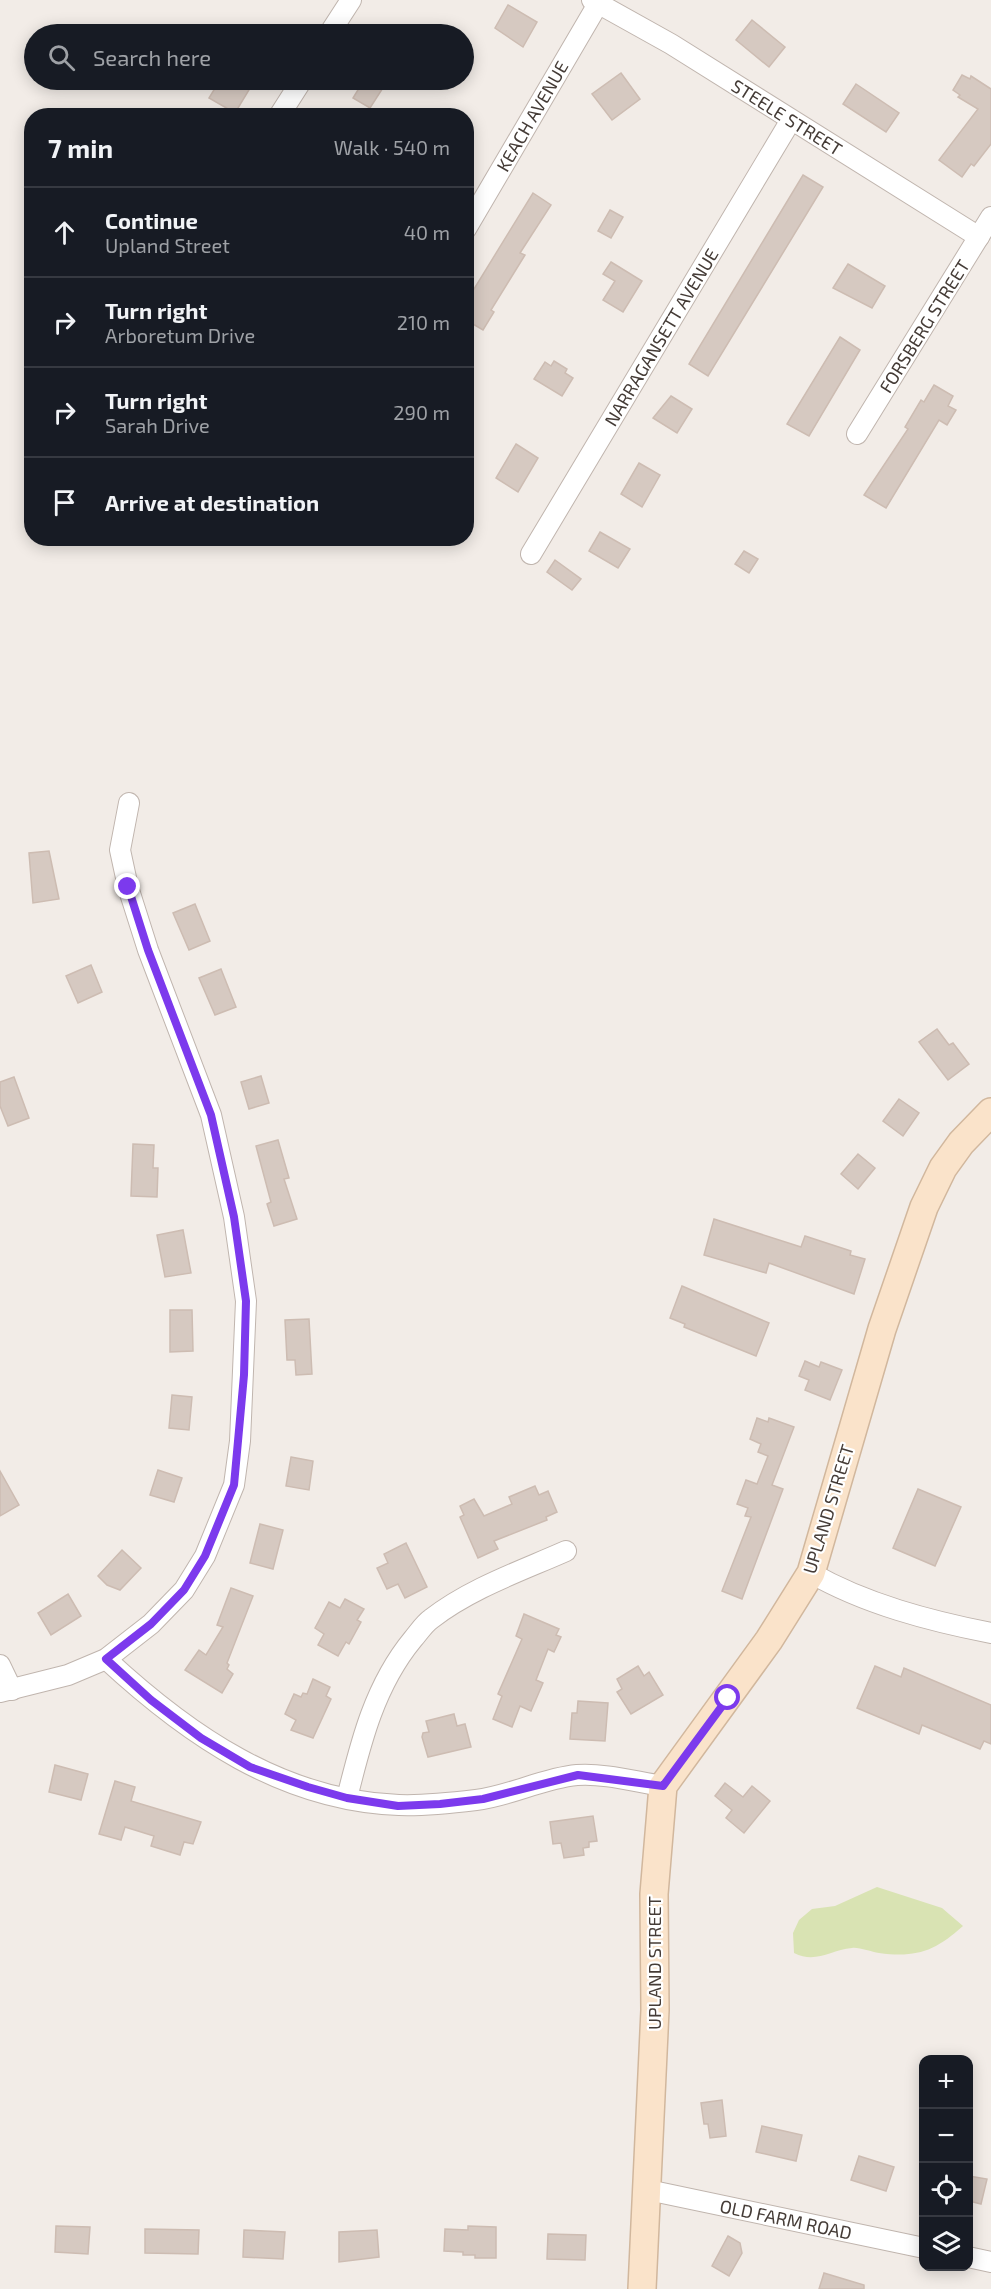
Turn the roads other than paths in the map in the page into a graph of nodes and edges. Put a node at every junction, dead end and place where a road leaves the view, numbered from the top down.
1 (351, 0) edge
2 (595, 2) edge
3 (335, 24) edge
4 (296, 90) edge
5 (284, 108) edge
6 (791, 120) junction
7 (474, 215) edge
8 (991, 217) edge
9 (979, 237) junction
10 (857, 434) dead end
11 (531, 554) dead end
12 (129, 803) dead end
13 (991, 1113) edge
14 (566, 1551) dead end
15 (811, 1573) junction
16 (991, 1633) edge
17 (106, 1659) junction
18 (0, 1665) edge
19 (6, 1691) edge
20 (663, 1786) junction
21 (347, 1798) junction
22 (648, 2190) junction
23 (919, 2247) edge
24 (973, 2258) edge
25 (991, 2262) edge
26 (642, 2289) edge

1 - 3 street
2 - 6 street, STEELE STREET
2 - 7 street, KEACH AVENUE
4 - 5 street
6 - 9 street, STEELE STREET
6 - 11 street, NARRAGANSETT AVENUE
8 - 9 street, FORSBERG STREET
9 - 10 street, FORSBERG STREET
12 - 17 street
13 - 15 street, UPLAND STREET
14 - 21 street
15 - 16 street
15 - 20 street, UPLAND STREET
17 - 19 street
17 - 21 street
18 - 19 street
20 - 21 street
20 - 22 street, UPLAND STREET
22 - 23 street, OLD FARM ROAD
22 - 26 street, UPLAND STREET
24 - 25 street

